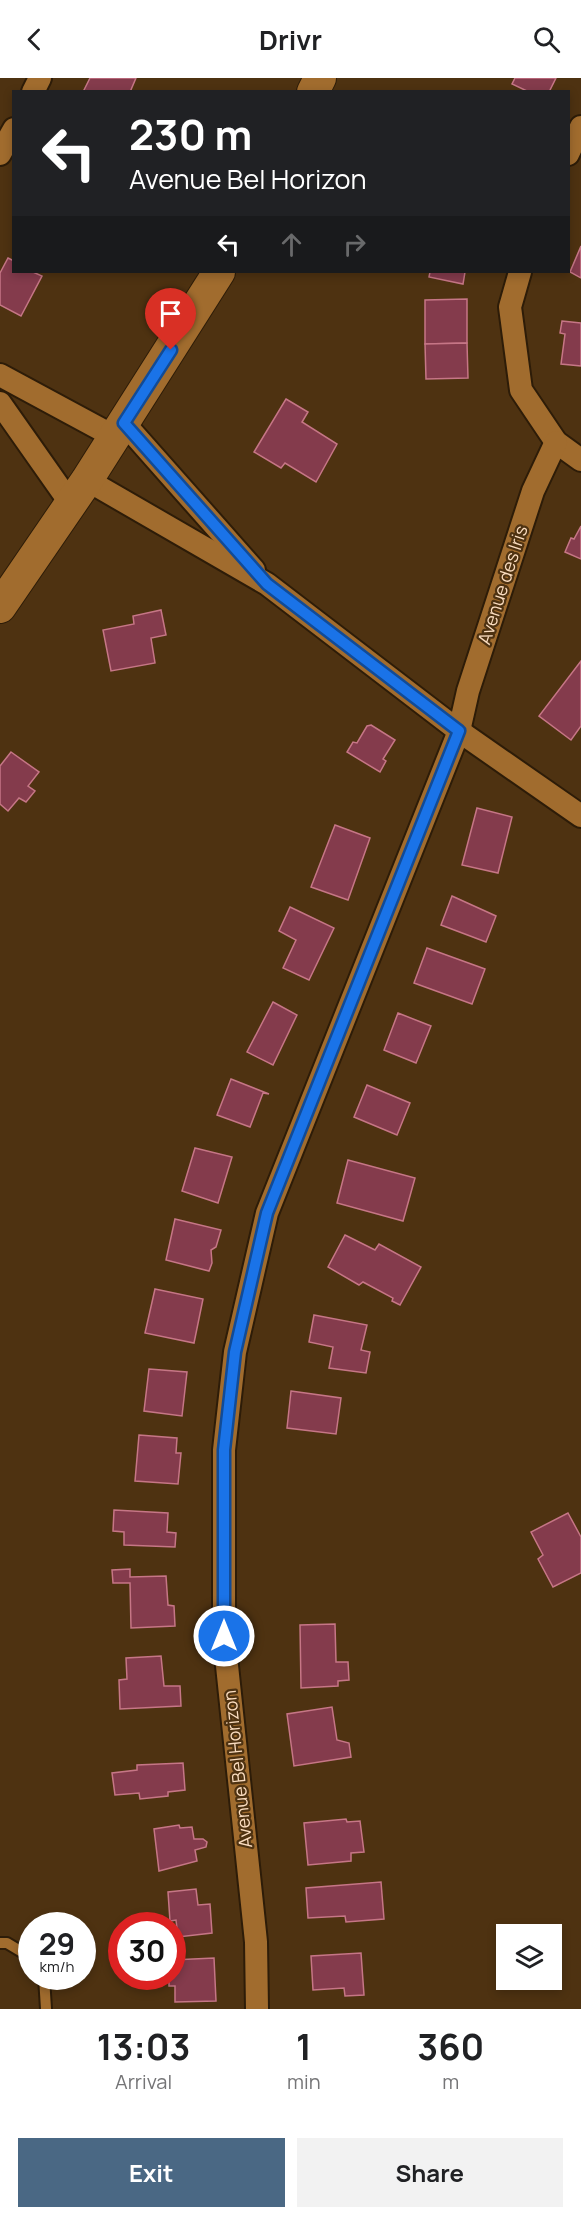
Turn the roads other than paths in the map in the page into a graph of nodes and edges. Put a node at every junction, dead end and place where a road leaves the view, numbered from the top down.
1 (581, 127) edge
2 (12, 133) edge
3 (570, 150) edge
4 (0, 154) edge
5 (218, 273) edge
6 (520, 273) edge
7 (0, 375) edge
8 (0, 403) edge
9 (120, 430) junction
10 (556, 442) junction
11 (581, 460) edge
12 (79, 492) junction
13 (267, 584) junction
14 (0, 607) edge
15 (459, 731) junction
16 (581, 816) edge
17 (0, 1943) edge
18 (18, 1950) edge
19 (45, 1990) edge
20 (46, 2009) edge
21 (257, 2009) edge

1 - 3 street
2 - 4 street
5 - 9 main road
6 - 10 street
7 - 9 street
8 - 12 street
9 - 12 main road
9 - 13 street
10 - 11 street
10 - 15 street, Avenue des Iris
12 - 13 street
12 - 14 main road
13 - 15 street
15 - 16 street
15 - 21 street, Avenue Bel Horizon
17 - 18 lane
19 - 20 lane

